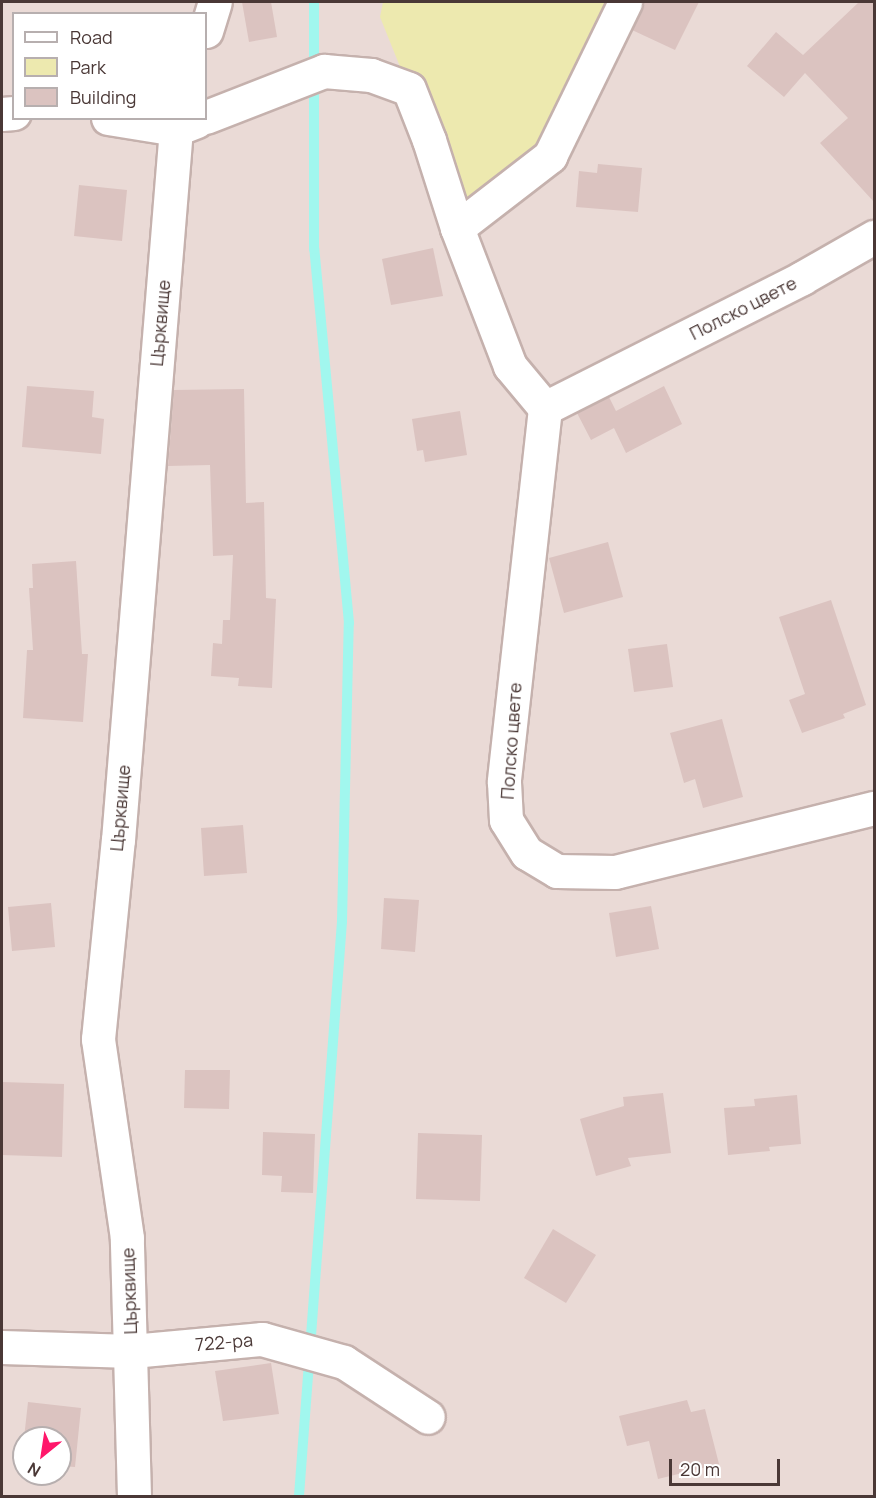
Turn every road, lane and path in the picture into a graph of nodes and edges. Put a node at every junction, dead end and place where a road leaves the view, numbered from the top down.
1 (215, 2) edge
2 (625, 2) edge
3 (207, 28) edge
4 (207, 115) edge
5 (163, 120) edge
6 (191, 121) edge
7 (457, 228) junction
8 (874, 237) edge
9 (545, 408) junction
10 (874, 808) edge
11 (2, 1347) edge
12 (132, 1351) junction
13 (428, 1417) dead end
14 (134, 1497) edge

1 - 3 street
2 - 7 street
4 - 7 street
5 - 6 street
6 - 12 street, Църквище
7 - 9 street
8 - 9 street, Полско цвете
9 - 10 street, Полско цвете
11 - 12 street, 722-ра
12 - 13 street, 722-ра
12 - 14 street, Църквище

